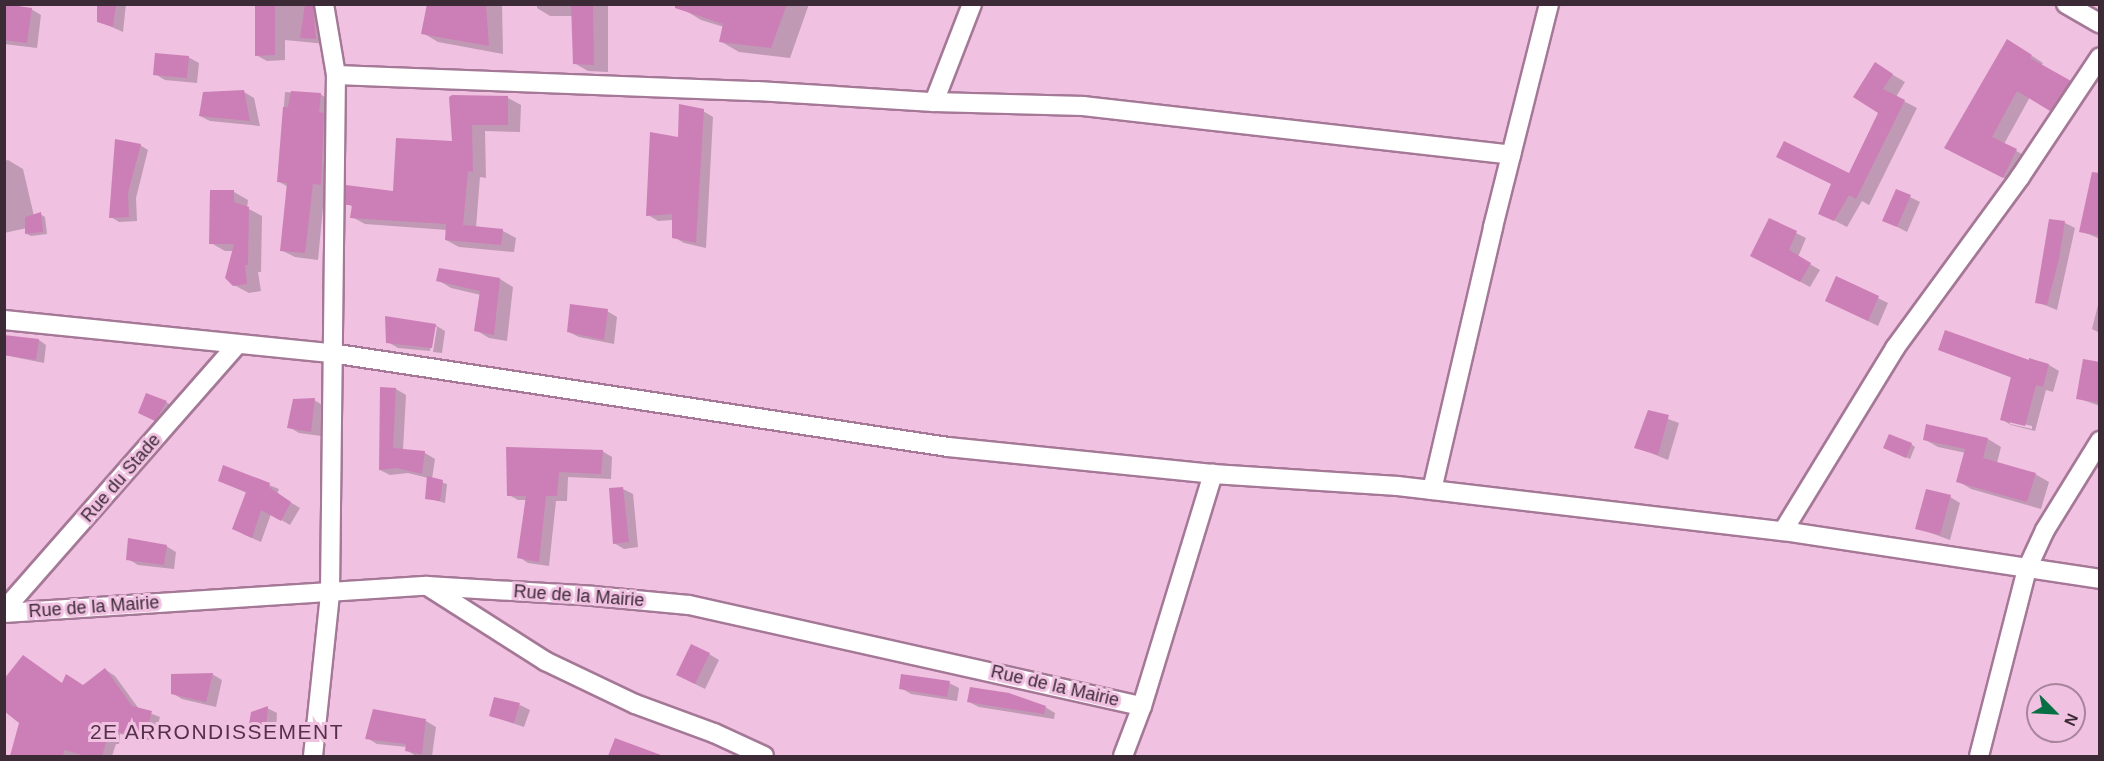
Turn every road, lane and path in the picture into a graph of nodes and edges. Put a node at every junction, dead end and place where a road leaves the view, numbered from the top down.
1 (324, 4) edge
2 (972, 4) edge
3 (1549, 4) edge
4 (2066, 4) edge
5 (2100, 24) edge
6 (2100, 57) edge
7 (336, 75) junction
8 (934, 102) junction
9 (1511, 155) junction
10 (4, 320) edge
11 (237, 345) junction
12 (331, 353) junction
13 (2100, 441) edge
14 (1213, 474) junction
15 (1432, 490) junction
16 (1783, 531) junction
17 (2027, 569) junction
18 (2100, 579) edge
19 (427, 586) junction
20 (330, 593) junction
21 (4, 612) edge
22 (1142, 706) junction
23 (313, 756) edge
24 (764, 756) edge
25 (1123, 756) edge
26 (1979, 756) edge

1 - 7 street
2 - 8 street
3 - 9 street
4 - 5 street
6 - 16 street
7 - 8 street
7 - 12 street
8 - 9 street
9 - 15 street
10 - 11 street
11 - 12 street
11 - 21 street, Rue du Stade
12 - 14 street
12 - 20 street
13 - 17 street
14 - 15 street
14 - 22 street
15 - 16 street
16 - 17 street
17 - 18 street
17 - 26 street
19 - 20 street, Rue de la Mairie
19 - 22 street, Rue de la Mairie
19 - 24 street
20 - 21 street, Rue de la Mairie
20 - 23 street
22 - 25 street

